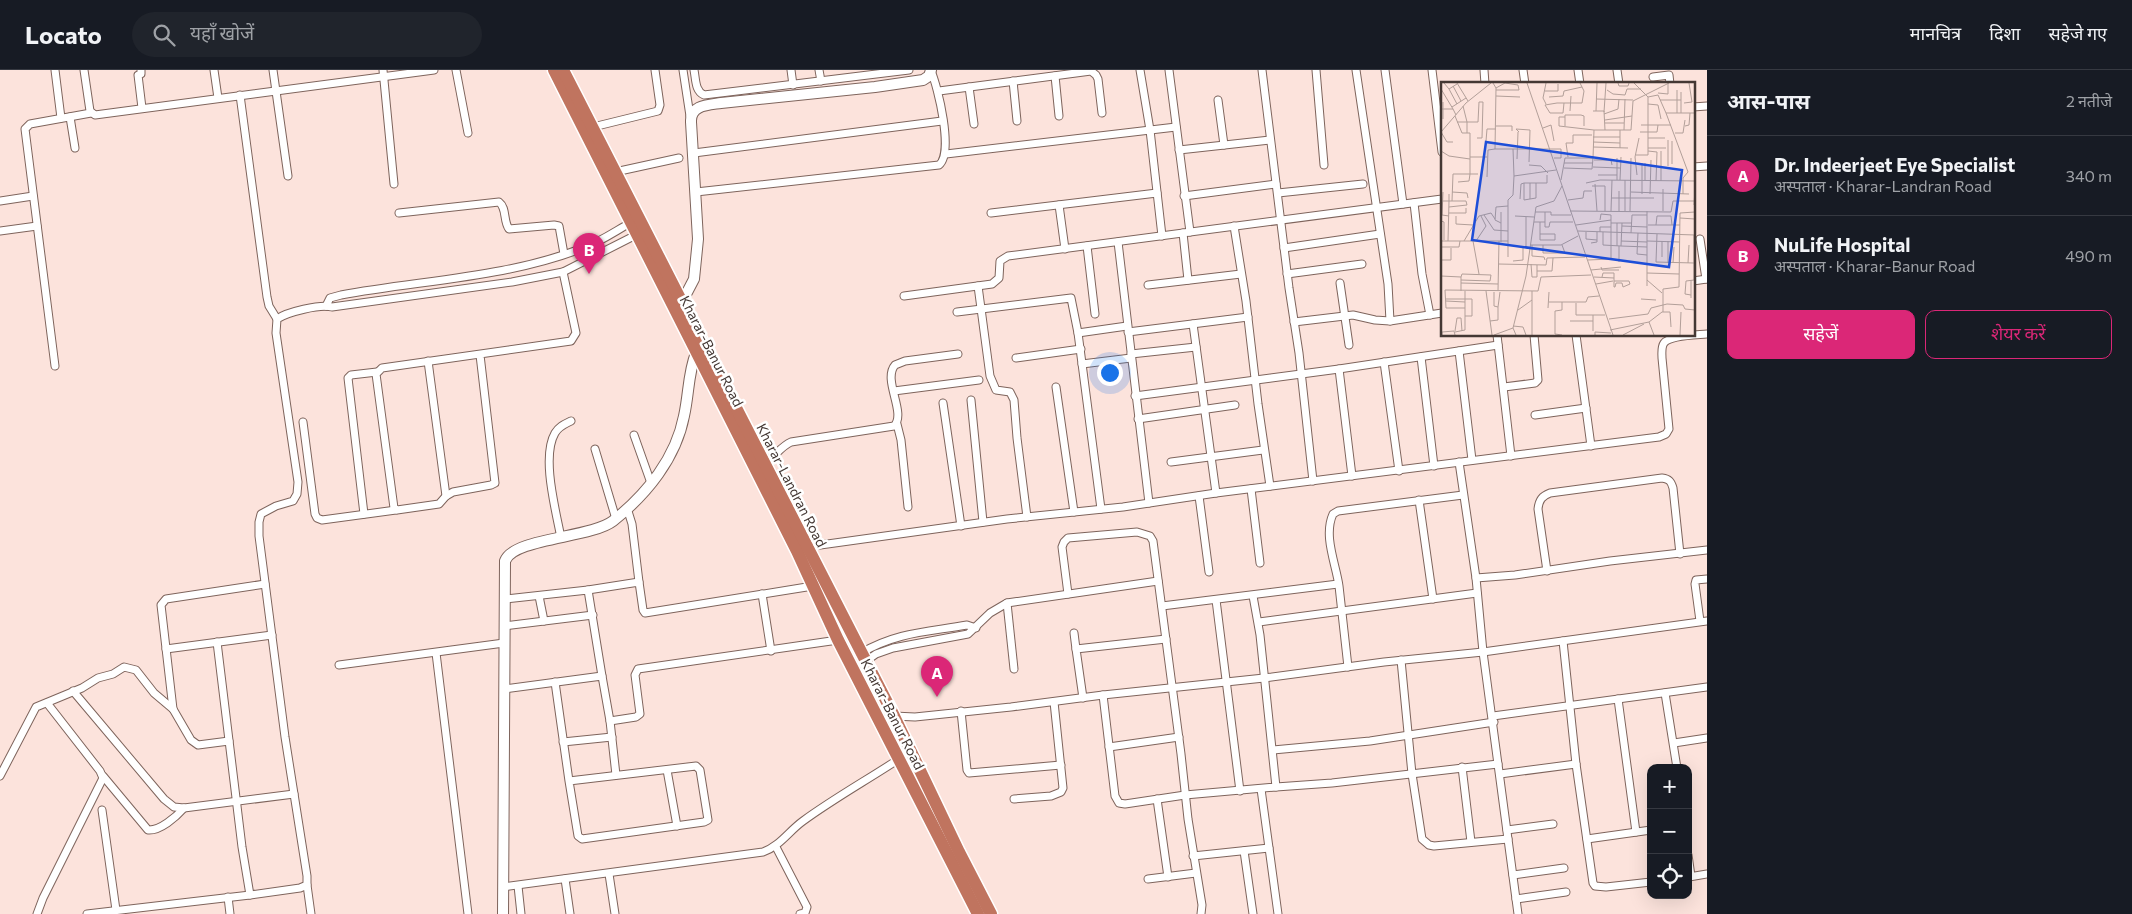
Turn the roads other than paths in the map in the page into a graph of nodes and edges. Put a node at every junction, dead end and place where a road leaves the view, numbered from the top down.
1 (55, 70) edge
2 (84, 70) edge
3 (141, 70) edge
4 (214, 70) edge
5 (273, 70) edge
6 (434, 70) edge
7 (456, 70) edge
8 (554, 70) edge
9 (563, 70) edge
10 (655, 70) edge
11 (683, 70) edge
12 (694, 70) edge
13 (791, 70) edge
14 (819, 70) edge
15 (909, 70) edge
16 (931, 70) edge
17 (1140, 70) edge
18 (1169, 70) edge
19 (1262, 70) edge
20 (1316, 70) edge
21 (1356, 70) edge
22 (1385, 70) edge
23 (1432, 70) edge
24 (415, 71) edge
25 (383, 73) edge
26 (1055, 76) junction
27 (1653, 77) dead end
28 (821, 81) junction
29 (1013, 81) junction
30 (1670, 82) edge
31 (793, 85) junction
32 (969, 87) junction
33 (276, 91) junction
34 (938, 91) junction
35 (240, 95) junction
36 (218, 98) junction
37 (1218, 100) dead end
38 (1707, 106) edge
39 (1694, 107) edge
40 (142, 108) junction
41 (91, 113) junction
42 (1102, 114) dead end
43 (690, 116) junction
44 (1059, 116) dead end
45 (70, 117) junction
46 (61, 118) junction
47 (942, 121) junction
48 (1017, 121) dead end
49 (974, 124) dead end
50 (1176, 126) junction
51 (592, 127) junction
52 (1150, 130) junction
53 (468, 133) dead end
54 (1270, 140) junction
55 (1441, 144) edge
56 (1224, 145) junction
57 (75, 148) dead end
58 (1179, 150) junction
59 (694, 153) junction
60 (946, 154) junction
61 (679, 158) dead end
62 (1324, 164) dead end
63 (1707, 166) edge
64 (1694, 168) edge
65 (615, 172) junction
66 (288, 176) dead end
67 (394, 184) dead end
68 (1276, 184) junction
69 (1363, 184) dead end
70 (696, 192) junction
71 (1157, 193) junction
72 (1278, 193) junction
73 (33, 196) junction
74 (1184, 196) junction
75 (1441, 199) edge
76 (0, 201) edge
77 (1414, 202) junction
78 (1403, 204) junction
79 (1059, 205) junction
80 (1375, 207) junction
81 (398, 213) dead end
82 (991, 213) dead end
83 (1282, 220) junction
84 (630, 223) junction
85 (37, 226) junction
86 (1234, 226) junction
87 (0, 231) edge
88 (1186, 233) junction
89 (1380, 234) junction
90 (1162, 236) junction
91 (1700, 239) dead end
92 (643, 240) junction
93 (1118, 242) junction
94 (1087, 246) junction
95 (1284, 248) junction
96 (1065, 249) junction
97 (564, 254) junction
98 (1362, 264) dead end
99 (563, 272) junction
100 (1241, 274) junction
101 (1288, 274) junction
102 (1707, 279) edge
103 (1188, 280) junction
104 (1694, 281) edge
105 (1340, 283) dead end
106 (1148, 285) dead end
107 (978, 286) junction
108 (904, 296) dead end
109 (682, 302) junction
110 (326, 306) junction
111 (981, 309) junction
112 (957, 312) dead end
113 (1441, 313) edge
114 (1095, 314) dead end
115 (1430, 314) junction
116 (1345, 315) junction
117 (1248, 317) junction
118 (277, 319) junction
119 (1390, 321) junction
120 (1294, 322) junction
121 (1194, 324) junction
122 (1128, 329) junction
123 (1078, 333) junction
124 (1707, 334) edge
125 (1694, 335) edge
126 (1497, 336) edge
127 (1534, 336) edge
128 (1576, 336) edge
129 (1689, 336) edge
130 (1349, 345) dead end
131 (1498, 345) junction
132 (1196, 346) junction
133 (1081, 349) junction
134 (701, 350) junction
135 (1459, 351) junction
136 (958, 354) dead end
137 (480, 355) junction
138 (1131, 356) junction
139 (1420, 357) junction
140 (1016, 358) dead end
141 (428, 361) junction
142 (1384, 362) junction
143 (1082, 364) junction
144 (55, 366) dead end
145 (1339, 369) junction
146 (377, 372) junction
147 (1301, 373) junction
148 (980, 380) dead end
149 (1255, 380) junction
150 (1201, 386) junction
151 (1056, 387) dead end
152 (1504, 387) junction
153 (894, 391) junction
154 (1136, 396) junction
155 (970, 400) dead end
156 (943, 402) dead end
157 (1235, 405) dead end
158 (1205, 408) junction
159 (1586, 408) junction
160 (1535, 416) dead end
161 (1138, 418) junction
162 (571, 421) dead end
163 (303, 422) dead end
164 (897, 424) junction
165 (634, 435) dead end
166 (1591, 446) junction
167 (595, 449) dead end
168 (1264, 450) junction
169 (1211, 456) junction
170 (1511, 456) junction
171 (1472, 460) junction
172 (1171, 462) dead end
173 (1458, 462) junction
174 (764, 463) junction
175 (1434, 466) junction
176 (1399, 471) junction
177 (1352, 476) junction
178 (1313, 480) junction
179 (651, 483) junction
180 (1270, 486) junction
181 (1251, 489) junction
182 (1216, 493) junction
183 (1463, 495) junction
184 (446, 496) junction
185 (1199, 496) junction
186 (1419, 500) junction
187 (1149, 502) junction
188 (908, 507) dead end
189 (627, 508) junction
190 (1101, 509) junction
191 (396, 510) junction
192 (1074, 512) junction
193 (364, 514) junction
194 (1027, 517) junction
195 (616, 519) junction
196 (983, 522) junction
197 (961, 526) junction
198 (560, 538) junction
199 (802, 549) junction
200 (1707, 550) edge
201 (1680, 554) junction
202 (1260, 563) dead end
203 (1547, 571) junction
204 (1209, 572) dead end
205 (1476, 578) junction
206 (1707, 579) edge
207 (1158, 581) junction
208 (640, 582) junction
209 (265, 584) junction
210 (1338, 584) junction
211 (813, 586) junction
212 (588, 590) junction
213 (1477, 593) junction
214 (762, 594) junction
215 (1068, 594) junction
216 (539, 596) junction
217 (1254, 596) junction
218 (504, 599) junction
219 (1433, 599) junction
220 (1216, 600) junction
221 (1007, 603) junction
222 (1162, 606) junction
223 (1342, 612) junction
224 (592, 615) junction
225 (544, 621) junction
226 (1704, 621) edge
227 (1258, 622) junction
228 (504, 626) junction
229 (1074, 633) dead end
230 (272, 636) junction
231 (1166, 639) junction
232 (838, 640) junction
233 (1562, 641) junction
234 (217, 642) junction
235 (504, 643) junction
236 (166, 649) junction
237 (1076, 649) junction
238 (771, 651) junction
239 (1483, 652) junction
240 (436, 653) junction
241 (864, 657) junction
242 (1401, 660) junction
243 (339, 664) dead end
244 (1348, 667) junction
245 (1014, 670) dead end
246 (602, 676) junction
247 (1264, 678) junction
248 (555, 682) junction
249 (1227, 682) junction
250 (1172, 687) junction
251 (1707, 687) edge
252 (504, 689) junction
253 (73, 691) junction
254 (1666, 692) junction
255 (1104, 695) junction
256 (1083, 698) junction
257 (1618, 699) junction
258 (1054, 702) junction
259 (47, 703) junction
260 (1570, 705) junction
261 (172, 709) junction
262 (961, 711) junction
263 (894, 716) junction
264 (1493, 719) junction
265 (610, 721) junction
266 (881, 722) junction
267 (1409, 736) junction
268 (612, 737) junction
269 (1179, 737) junction
270 (1707, 738) edge
271 (229, 741) junction
272 (564, 742) junction
273 (1674, 743) junction
274 (1110, 747) junction
275 (1273, 750) junction
276 (898, 760) junction
277 (1498, 764) junction
278 (1576, 764) junction
279 (1677, 764) edge
280 (1061, 765) junction
281 (1462, 767) junction
282 (668, 770) junction
283 (1412, 774) junction
284 (1500, 774) junction
285 (616, 775) junction
286 (0, 776) edge
287 (103, 776) junction
288 (569, 781) junction
289 (1276, 787) junction
290 (1261, 789) junction
291 (1240, 791) junction
292 (294, 794) junction
293 (1185, 795) junction
294 (1014, 799) dead end
295 (1157, 799) junction
296 (237, 802) junction
297 (184, 808) junction
298 (102, 810) dead end
299 (1553, 824) dead end
300 (677, 826) junction
301 (1507, 830) junction
302 (1647, 831) edge
303 (1636, 832) junction
304 (1508, 839) junction
305 (1587, 839) junction
306 (1471, 842) junction
307 (776, 847) junction
308 (1269, 848) junction
309 (1244, 851) junction
310 (1193, 856) junction
311 (1564, 868) dead end
312 (1196, 873) junction
313 (609, 874) junction
314 (1707, 874) edge
315 (1512, 875) junction
316 (1168, 877) junction
317 (1692, 877) edge
318 (565, 879) junction
319 (1148, 880) dead end
320 (1647, 882) edge
321 (307, 885) junction
322 (518, 886) junction
323 (503, 887) junction
324 (1566, 892) dead end
325 (250, 895) junction
326 (228, 897) junction
327 (1516, 899) junction
328 (116, 910) junction
329 (37, 914) edge
330 (87, 914) edge
331 (230, 914) edge
332 (311, 914) edge
333 (468, 914) edge
334 (503, 914) edge
335 (521, 914) edge
336 (570, 914) edge
337 (615, 914) edge
338 (800, 914) edge
339 (978, 914) edge
340 (991, 914) edge
341 (1201, 914) edge
342 (1253, 914) edge
343 (1278, 914) edge
344 (1518, 914) edge

1 - 46 street
2 - 41 street
3 - 40 street
4 - 36 street
5 - 33 street
6 - 24 street
7 - 53 street
8 - 84 highway, Kharar-Banur Road
9 - 51 highway, Kharar-Landran Road
10 - 51 street
11 - 43 street
12 - 31 street
13 - 31 street
14 - 28 street
15 - 28 street
16 - 34 street
16 - 43 street
17 - 52 street
18 - 50 street
19 - 54 street
20 - 62 street
21 - 80 street
22 - 78 street
23 - 55 street
24 - 25 street
25 - 33 street
25 - 67 street
26 - 29 street
26 - 42 street
26 - 44 street
27 - 30 street
28 - 31 street
29 - 32 street
29 - 48 street
32 - 34 street
32 - 49 street
33 - 35 street
33 - 66 street
34 - 47 street
35 - 36 street
35 - 118 street
36 - 40 street
37 - 56 street
38 - 39 street
40 - 41 street
41 - 45 street
43 - 59 street
45 - 46 street
45 - 57 street
46 - 73 street
47 - 59 street
47 - 60 street
50 - 52 street
50 - 58 street
51 - 65 highway, Kharar-Landran Road
52 - 60 street
52 - 71 street
54 - 56 street
54 - 68 street
56 - 58 street
58 - 74 street
59 - 70 street
60 - 70 street
61 - 65 street
63 - 64 street
65 - 92 highway, Kharar-Landran Road
68 - 72 street
68 - 74 street
69 - 72 street
70 - 109 street
71 - 79 street
71 - 90 street
72 - 83 street
73 - 76 street
73 - 85 street
74 - 88 street
75 - 77 street
77 - 78 street
77 - 115 street
78 - 80 street
79 - 82 street
79 - 96 street
80 - 83 street
80 - 89 street
81 - 97 street
83 - 86 street
83 - 95 street
84 - 92 highway, Kharar-Banur Road
84 - 97 street
85 - 87 street
85 - 144 street
86 - 88 street
86 - 100 street
88 - 90 street
88 - 103 street
89 - 95 street
89 - 119 street
90 - 93 street
91 - 102 street
92 - 99 street
92 - 109 highway, Kharar-Landran Road
92 - 134 highway, Kharar-Banur Road
93 - 94 street
93 - 122 street
94 - 96 street
94 - 114 street
95 - 101 street
96 - 107 street
97 - 110 street
98 - 101 street
99 - 110 street
99 - 137 street
100 - 103 street
100 - 117 street
101 - 120 street
102 - 104 street
103 - 106 street
105 - 116 street
107 - 108 street
107 - 111 street
109 - 134 highway, Kharar-Landran Road
110 - 118 street
111 - 112 street
111 - 123 street
111 - 194 street
113 - 115 street
115 - 119 street
116 - 119 street
116 - 120 street
116 - 130 street
117 - 121 street
117 - 149 street
118 - 209 street
120 - 147 street
121 - 122 street
121 - 132 street
122 - 123 street
122 - 138 street
123 - 133 street
124 - 125 street
126 - 131 street
127 - 152 street
128 - 159 street
129 - 166 street
131 - 135 street
131 - 152 street
132 - 138 street
132 - 150 street
133 - 140 street
133 - 143 street
134 - 174 highway, Kharar-Landran Road
134 - 179 street
134 - 199 highway, Kharar-Banur Road
135 - 139 street
135 - 171 street
136 - 153 street
137 - 141 street
137 - 184 street
138 - 143 street
138 - 154 street
139 - 142 street
139 - 175 street
141 - 146 street
141 - 184 street
142 - 145 street
142 - 176 street
143 - 190 street
145 - 147 street
145 - 177 street
146 - 191 street
146 - 193 street
147 - 149 street
147 - 178 street
148 - 153 street
149 - 150 street
149 - 168 street
150 - 154 street
150 - 158 street
151 - 192 street
152 - 170 street
153 - 164 street
154 - 161 street
155 - 196 street
156 - 197 street
157 - 158 street
158 - 161 street
158 - 169 street
159 - 160 street
159 - 166 street
161 - 187 street
162 - 198 street
163 - 193 street
164 - 174 street
164 - 188 street
165 - 179 street
166 - 170 street
167 - 195 street
168 - 169 street
168 - 180 street
169 - 172 street
169 - 182 street
170 - 171 street
171 - 173 street
173 - 175 street
173 - 183 street
174 - 199 highway, Kharar-Landran Road
175 - 176 street
176 - 177 street
177 - 178 street
178 - 180 street
179 - 189 street
180 - 181 street
181 - 182 street
181 - 202 street
182 - 185 street
183 - 186 street
183 - 205 street
184 - 191 street
185 - 187 street
185 - 204 street
186 - 210 street
186 - 219 street
187 - 190 street
189 - 195 street
189 - 208 street
190 - 192 street
191 - 193 street
192 - 194 street
194 - 196 street
195 - 198 street
196 - 197 street
197 - 199 street
198 - 218 street
199 - 211 highway, Kharar-Banur Road
199 - 241 highway, Kharar-Landran Road
200 - 201 street
201 - 203 street
201 - 203 street
203 - 205 street
205 - 213 street
206 - 226 street
207 - 215 street
207 - 215 street
207 - 222 street
208 - 212 street
208 - 214 street
209 - 230 street
209 - 236 street
210 - 217 street
210 - 223 street
211 - 214 street
211 - 232 highway, Kharar-Banur Road
212 - 216 street
212 - 224 street
213 - 219 street
213 - 239 street
214 - 238 street
215 - 221 street
216 - 218 street
216 - 225 street
217 - 220 street
217 - 227 street
218 - 228 street
219 - 223 street
220 - 222 street
220 - 249 street
221 - 241 street
221 - 245 street
222 - 231 street
223 - 227 street
223 - 244 street
224 - 225 street
224 - 246 street
225 - 228 street
226 - 233 street
227 - 247 street
228 - 235 street
229 - 237 street
230 - 234 street
230 - 292 street
231 - 237 street
231 - 250 street
232 - 238 street
232 - 266 highway, Kharar-Banur Road
233 - 239 street
233 - 260 street
234 - 236 street
234 - 271 street
235 - 240 street
235 - 252 street
236 - 261 street
237 - 256 street
238 - 265 street
239 - 242 street
239 - 264 street
240 - 243 street
240 - 333 street
241 - 263 highway, Kharar-Landran Road
242 - 244 street
242 - 267 street
244 - 247 street
246 - 248 street
246 - 265 street
247 - 249 street
247 - 275 street
248 - 252 street
248 - 272 street
249 - 250 street
249 - 291 street
250 - 255 street
250 - 269 street
251 - 254 street
252 - 323 street
253 - 259 street
253 - 261 street
253 - 297 street
254 - 257 street
254 - 273 street
255 - 256 street
255 - 274 street
256 - 258 street
257 - 260 street
257 - 303 street
258 - 262 street
258 - 280 street
259 - 286 street
259 - 287 street
260 - 264 street
260 - 278 street
261 - 271 street
262 - 263 street
262 - 280 street
263 - 266 street
263 - 340 highway, Kharar-Landran Road
264 - 267 street
264 - 277 street
265 - 268 street
266 - 276 highway, Kharar-Banur Road
267 - 275 street
267 - 283 street
268 - 272 street
268 - 285 street
269 - 274 street
269 - 293 street
270 - 273 street
271 - 296 street
272 - 288 street
273 - 279 street
274 - 295 street
275 - 289 street
276 - 307 street
276 - 339 highway, Kharar-Banur Road
277 - 281 street
277 - 284 street
278 - 284 street
278 - 305 street
280 - 294 street
281 - 283 street
281 - 306 street
282 - 285 street
282 - 300 street
282 - 300 street
283 - 289 street
283 - 306 street
284 - 301 street
285 - 288 street
287 - 297 street
287 - 329 street
288 - 300 street
289 - 290 street
290 - 291 street
290 - 308 street
291 - 293 street
292 - 296 street
292 - 321 street
293 - 295 street
293 - 310 street
295 - 316 street
296 - 297 street
296 - 325 street
298 - 328 street
299 - 301 street
301 - 304 street
302 - 303 street
303 - 305 street
304 - 306 street
304 - 315 street
305 - 320 street
307 - 313 street
307 - 338 street
308 - 309 street
308 - 343 street
309 - 310 street
309 - 342 street
310 - 312 street
311 - 315 street
312 - 316 street
312 - 341 street
313 - 318 street
313 - 337 street
314 - 317 street
315 - 327 street
316 - 319 street
318 - 322 street
318 - 336 street
321 - 325 street
321 - 332 street
322 - 323 street
322 - 335 street
323 - 334 street
324 - 327 street
325 - 326 street
326 - 328 street
326 - 331 street
327 - 344 street
328 - 330 street

